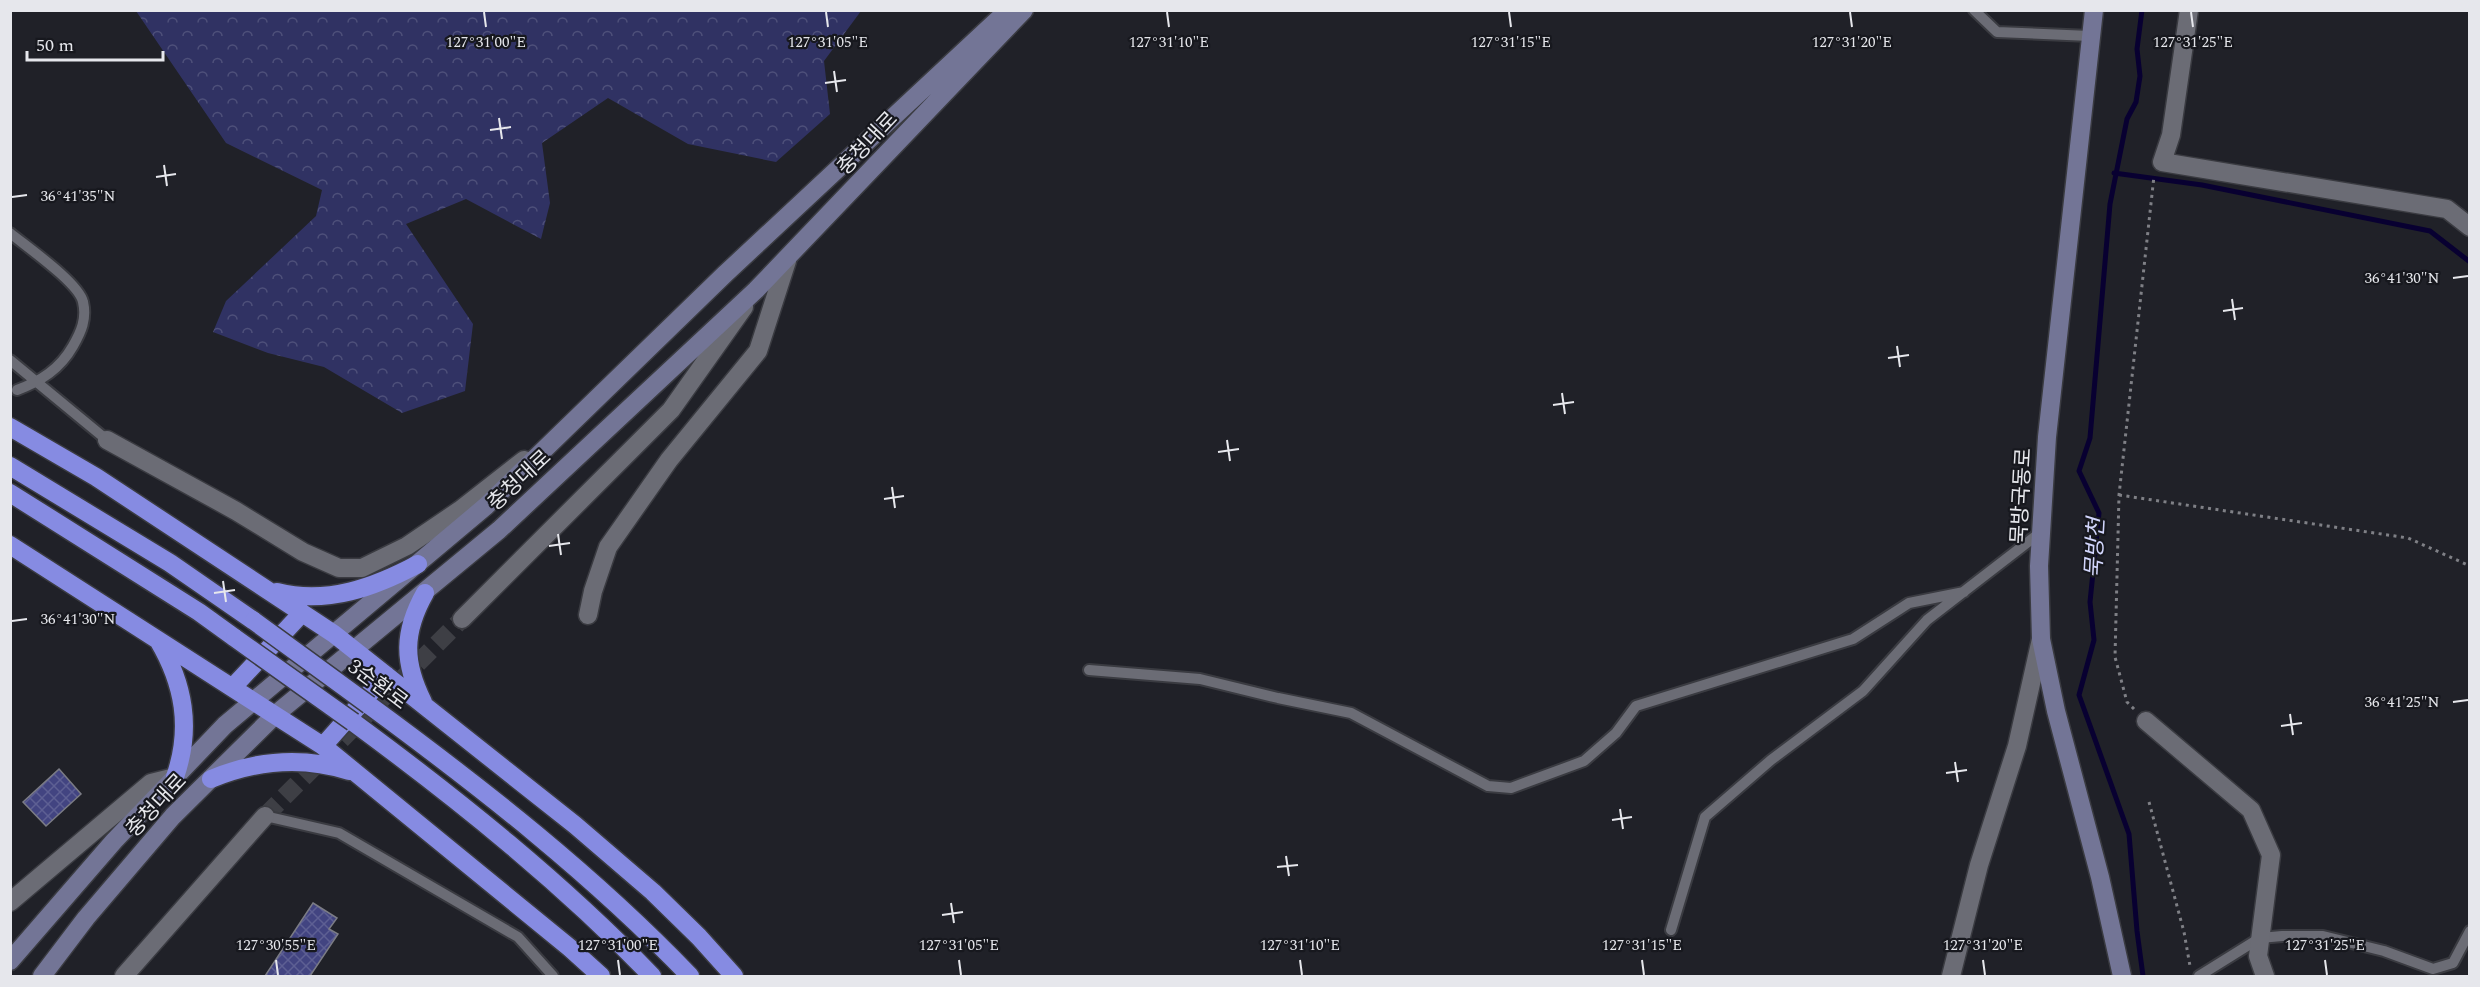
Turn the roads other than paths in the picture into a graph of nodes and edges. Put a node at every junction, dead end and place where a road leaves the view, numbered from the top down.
1 (1008, 10) edge
2 (1024, 10) edge
3 (1974, 10) edge
4 (2094, 10) edge
5 (2189, 10) edge
6 (2091, 36) junction
7 (2469, 227) edge
8 (10, 233) edge
9 (787, 261) junction
10 (756, 290) junction
11 (10, 360) edge
12 (37, 383) junction
13 (17, 390) dead end
14 (571, 424) junction
15 (10, 427) edge
16 (107, 440) joint
17 (10, 466) edge
18 (10, 493) edge
19 (2041, 532) junction
20 (10, 545) edge
21 (418, 564) junction
22 (265, 589) junction
23 (1964, 592) junction
24 (425, 593) junction
25 (302, 613) junction
26 (588, 615) dead end
27 (462, 619) tunnel mouth
28 (334, 634) junction
29 (157, 639) junction
30 (2041, 639) junction
31 (355, 650) junction
32 (1089, 670) dead end
33 (386, 675) junction
34 (233, 687) junction
35 (254, 700) junction
36 (425, 706) junction
37 (276, 714) junction
38 (2146, 720) road end
39 (323, 746) junction
40 (357, 774) junction
41 (175, 777) junction
42 (211, 779) junction
43 (265, 816) joint
44 (10, 902) edge
45 (1671, 930) dead end
46 (2469, 931) edge
47 (2260, 938) junction
48 (10, 961) edge
49 (42, 976) edge
50 (124, 976) edge
51 (553, 976) edge
52 (601, 976) edge
53 (652, 976) edge
54 (690, 976) edge
55 (734, 976) edge
56 (1951, 976) edge
57 (2122, 976) edge
58 (2199, 976) edge
59 (2265, 976) edge

1 - 14 main road, 충청대로
2 - 9 main road, 충청대로
3 - 6 lane
4 - 6 main road, 묵방국동로
5 - 7 street
6 - 19 main road, 묵방국동로
8 - 12 lane
9 - 10 main road, 충청대로
9 - 26 street
10 - 24 main road, 충청대로
10 - 27 street
11 - 12 lane
12 - 13 lane
12 - 16 lane
14 - 16 street
14 - 21 main road, 충청대로
15 - 22 highway
17 - 54 highway, 3순환로, bridge
18 - 53 highway, bridge
19 - 23 lane
19 - 30 main road, 묵방국동로
20 - 29 highway
21 - 22 highway
21 - 28 main road, 충청대로
22 - 25 highway
23 - 32 lane
23 - 45 lane
24 - 31 main road, 충청대로
24 - 36 highway
25 - 28 highway
25 - 34 highway
28 - 31 highway
28 - 35 main road, 충청대로
29 - 34 highway
29 - 41 highway
30 - 56 street
30 - 57 main road, 묵방국동로
31 - 33 highway
31 - 37 main road, 충청대로
33 - 36 highway
33 - 39 highway
34 - 35 highway
35 - 37 highway
35 - 41 main road, 충청대로
36 - 55 highway
37 - 39 highway
37 - 42 main road, 충청대로
38 - 47 street
39 - 40 highway
40 - 42 highway
40 - 52 highway
41 - 44 street
41 - 48 main road, 충청대로
42 - 49 main road, 충청대로
43 - 50 street
43 - 51 lane
46 - 47 lane
47 - 58 lane
47 - 59 street

